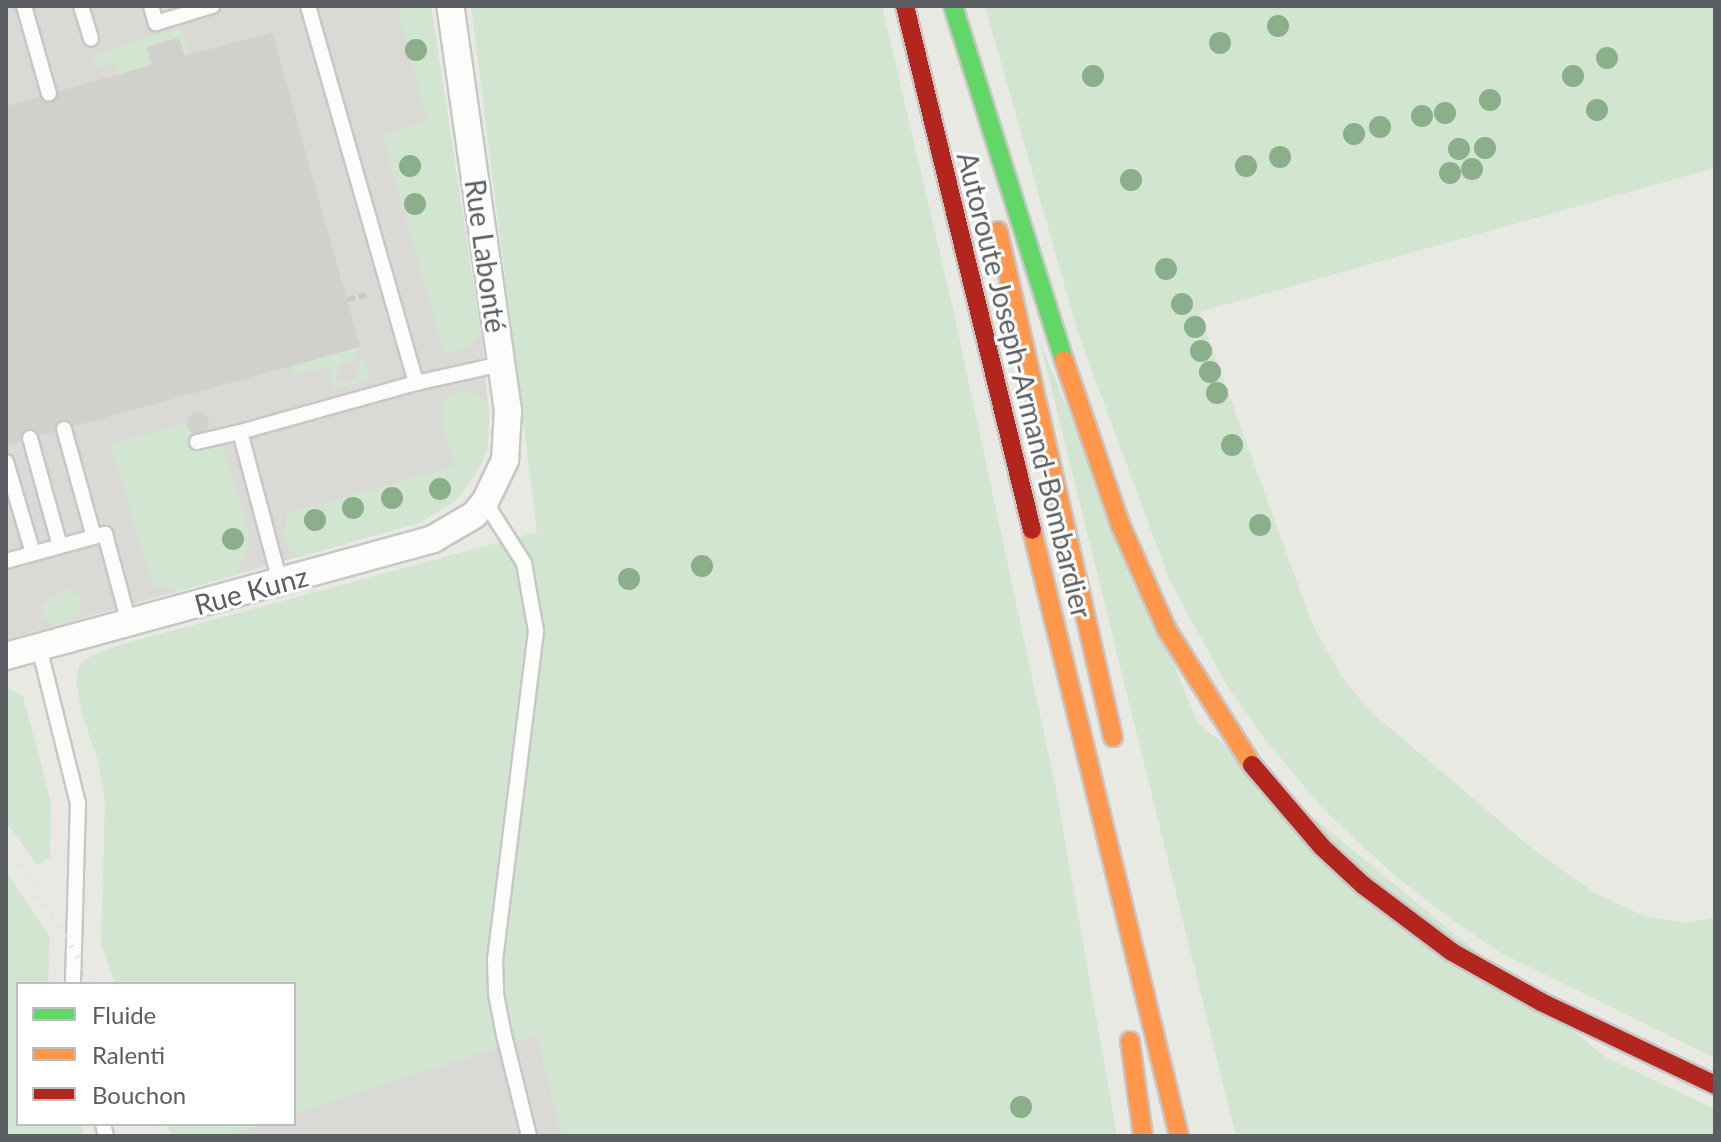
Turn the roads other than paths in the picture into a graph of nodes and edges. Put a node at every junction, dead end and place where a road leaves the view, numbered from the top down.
1 (24, 6) edge
2 (81, 6) edge
3 (151, 6) edge
4 (212, 6) edge
5 (308, 6) edge
6 (450, 6) edge
7 (905, 6) edge
8 (952, 6) edge
9 (91, 39) dead end
10 (49, 94) dead end
11 (986, 174) dead end
12 (995, 220) dead end
13 (502, 364) junction
14 (416, 383) junction
15 (64, 429) dead end
16 (240, 432) junction
17 (30, 438) dead end
18 (197, 442) dead end
19 (6, 462) edge
20 (485, 502) junction
21 (94, 537) junction
22 (60, 546) junction
23 (33, 553) junction
24 (6, 561) edge
25 (280, 582) junction
26 (129, 623) junction
27 (39, 647) junction
28 (7, 650) edge
29 (1119, 760) dead end
30 (1092, 778) junction
31 (1121, 980) dead end
32 (73, 982) edge
33 (1128, 1027) dead end
34 (1715, 1085) edge
35 (529, 1136) edge
36 (1143, 1136) edge
37 (1179, 1136) edge

1 - 10 lane
2 - 9 lane
3 - 4 lane
5 - 14 lane
6 - 13 street, Rue Labonté
7 - 30 highway, Autoroute Joseph-Armand-Bombardier
8 - 11 highway
8 - 34 highway
12 - 29 highway
13 - 14 lane
13 - 20 street, Rue Labonté
14 - 16 lane
15 - 21 lane
16 - 18 lane
16 - 25 lane
17 - 22 lane
19 - 23 lane
20 - 25 street, Rue Kunz
20 - 35 lane
21 - 22 lane
21 - 26 lane
22 - 23 lane
23 - 24 lane
25 - 26 street, Rue Kunz
26 - 27 street, Rue Kunz
27 - 28 street, Rue Kunz
27 - 32 lane
30 - 31 highway
30 - 37 highway
33 - 36 highway

